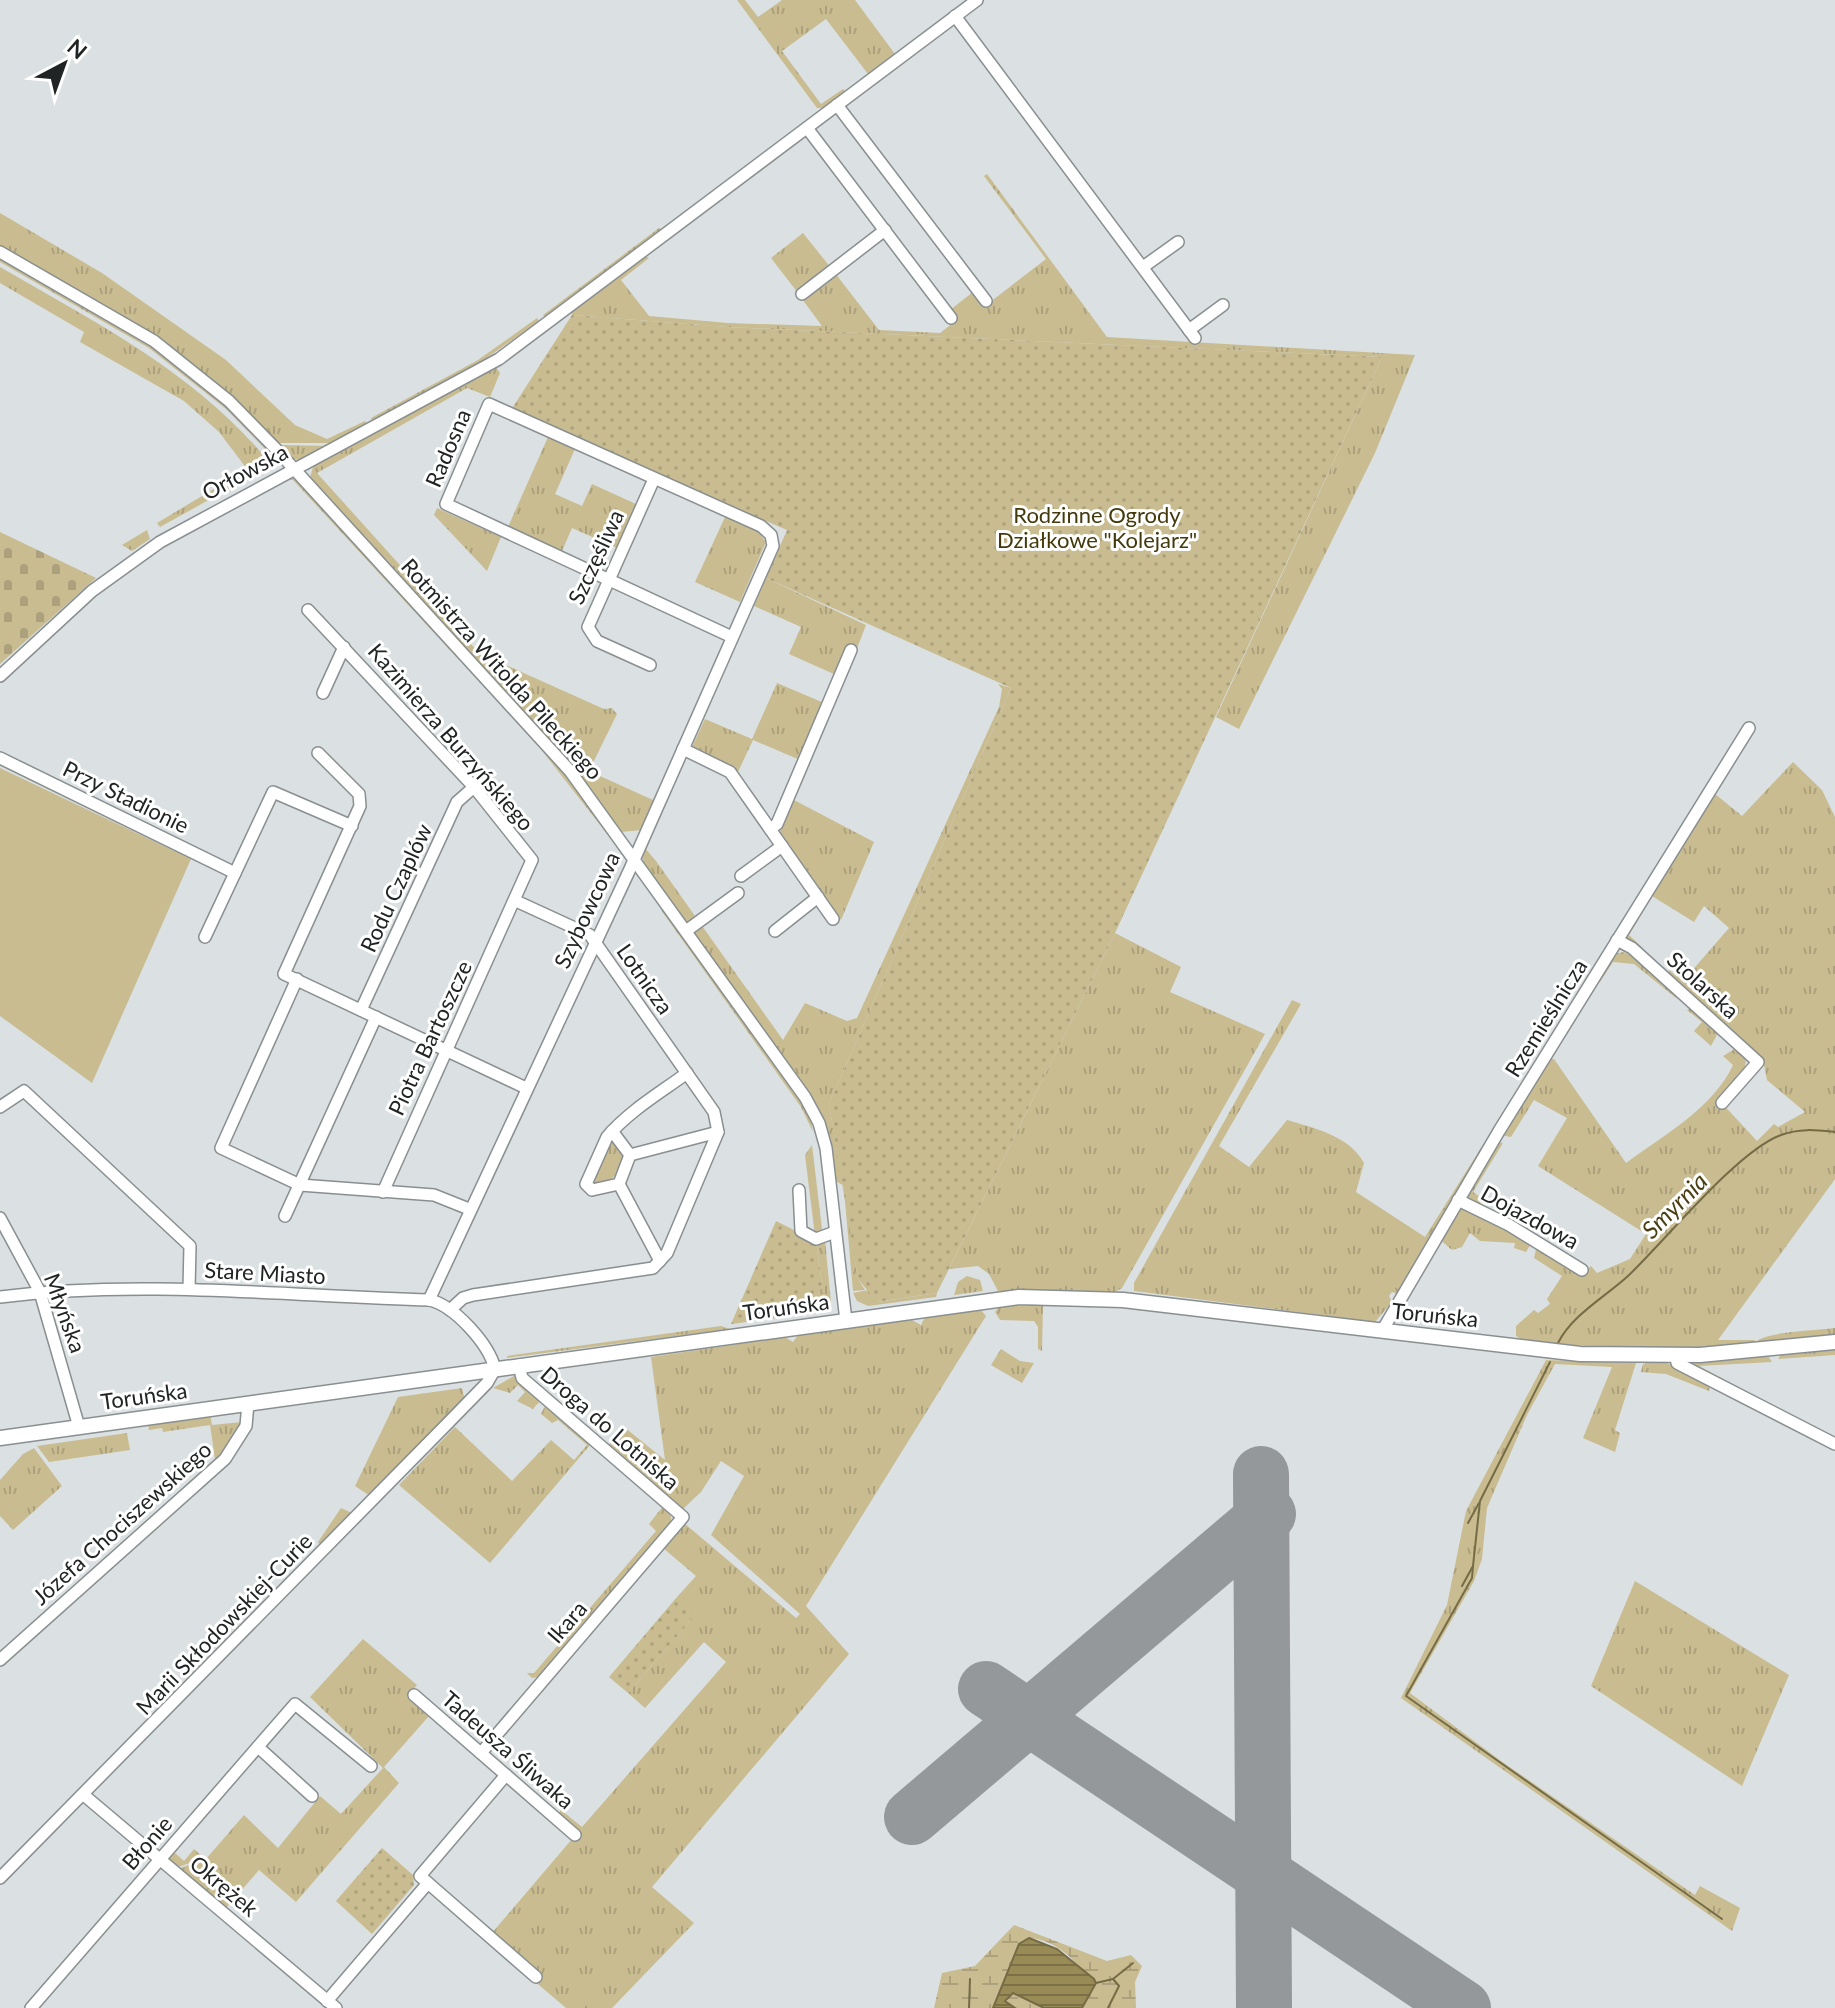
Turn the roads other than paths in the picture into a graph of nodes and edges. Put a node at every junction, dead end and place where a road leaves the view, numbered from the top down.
1 (977, 0) edge
2 (955, 16) junction
3 (837, 105) junction
4 (807, 128) junction
5 (885, 230) junction
6 (1178, 242) dead end
7 (0, 252) edge
8 (1143, 267) junction
9 (802, 294) dead end
10 (986, 301) dead end
11 (1223, 305) dead end
12 (951, 318) dead end
13 (294, 469) junction
14 (654, 479) junction
15 (771, 535) joint
16 (608, 578) junction
17 (308, 610) dead end
18 (732, 637) junction
19 (344, 647) junction
20 (851, 650) dead end
21 (650, 665) dead end
22 (0, 676) edge
23 (323, 693) dead end
24 (1749, 728) dead end
25 (683, 749) junction
26 (318, 753) dead end
27 (0, 758) edge
28 (474, 787) junction
29 (352, 826) junction
30 (770, 829) junction
31 (782, 846) junction
32 (634, 858) junction
33 (235, 873) junction
34 (741, 876) dead end
35 (738, 893) dead end
36 (818, 897) junction
37 (516, 901) junction
38 (833, 919) dead end
39 (686, 931) junction
40 (775, 931) dead end
41 (205, 937) dead end
42 (1617, 940) junction
43 (594, 941) junction
44 (297, 979) junction
45 (361, 1010) junction
46 (376, 1017) junction
47 (445, 1050) junction
48 (687, 1073) junction
49 (526, 1088) junction
50 (1722, 1103) dead end
51 (0, 1107) edge
52 (612, 1131) junction
53 (718, 1132) junction
54 (630, 1155) junction
55 (619, 1184) junction
56 (300, 1185) junction
57 (799, 1190) dead end
58 (383, 1192) junction
59 (1458, 1200) junction
60 (469, 1209) junction
61 (285, 1216) dead end
62 (0, 1218) edge
63 (835, 1232) junction
64 (660, 1261) junction
65 (1582, 1270) dead end
66 (189, 1289) junction
67 (40, 1292) junction
68 (0, 1297) edge
69 (429, 1300) junction
70 (450, 1310) junction
71 (846, 1321) junction
72 (1382, 1331) junction
73 (1835, 1342) edge
74 (1676, 1356) junction
75 (519, 1365) junction
76 (495, 1369) junction
77 (462, 1373) junction
78 (474, 1396) junction
79 (248, 1403) junction
80 (79, 1427) junction
81 (0, 1438) edge
82 (1835, 1444) edge
83 (683, 1517) joint
84 (0, 1660) edge
85 (414, 1695) dead end
86 (258, 1747) junction
87 (481, 1753) junction
88 (371, 1766) dead end
89 (506, 1775) junction
90 (85, 1796) junction
91 (312, 1796) dead end
92 (575, 1835) dead end
93 (161, 1858) junction
94 (0, 1878) edge
95 (428, 1883) junction
96 (536, 1977) dead end
97 (331, 2004) edge
98 (31, 2008) edge

1 - 2 street, Orłowska
2 - 3 street, Orłowska
2 - 8 street
3 - 4 street, Orłowska
3 - 10 street
4 - 5 street
4 - 13 street, Orłowska
5 - 9 street
5 - 12 street
6 - 8 street
7 - 13 street, Rotmistrza Witolda Pileckiego
8 - 11 street
13 - 22 street, Orłowska
13 - 32 street, Rotmistrza Witolda Pileckiego
14 - 15 street, Radosna
14 - 16 street, Szczęśliwa
14 - 16 street, Radosna
15 - 18 street, Szybowcowa
16 - 18 street, Radosna
16 - 21 street, Szczęśliwa
17 - 19 street, Kazimierza Burzyńskiego
18 - 25 street, Szybowcowa
19 - 23 street
19 - 28 street, Kazimierza Burzyńskiego
20 - 30 street
24 - 42 street, Rzemieślnicza
25 - 30 street
25 - 32 street, Szybowcowa
26 - 29 street
27 - 33 street, Przy Stadionie
28 - 37 street, Kazimierza Burzyńskiego
28 - 45 street, Rodu Czaplów
29 - 33 street
29 - 44 street
30 - 31 street
31 - 34 street
31 - 36 street
32 - 39 street, Rotmistrza Witolda Pileckiego
32 - 43 street, Szybowcowa
33 - 41 street
35 - 39 street
36 - 38 street
36 - 40 street
37 - 43 street, Lotnicza
37 - 47 street, Piotra Bartoszcze
39 - 63 street, Rotmistrza Witolda Pileckiego
42 - 50 street, Stolarska
42 - 59 street, Rzemieślnicza
43 - 48 street, Lotnicza
43 - 49 street, Szybowcowa
44 - 45 street
44 - 56 street
45 - 46 street
46 - 47 street
46 - 56 street
47 - 49 street
47 - 58 street, Piotra Bartoszcze
48 - 52 street
48 - 53 street, Lotnicza
49 - 60 street, Szybowcowa
51 - 66 street
52 - 54 street
52 - 55 street
53 - 54 street
53 - 64 street
54 - 55 street
55 - 64 street
56 - 58 street
56 - 61 street
57 - 63 street
58 - 60 street
59 - 65 street, Dojazdowa
59 - 72 street, Rzemieślnicza
60 - 69 street, Szybowcowa
62 - 67 street, Młyńska
63 - 71 street, Rotmistrza Witolda Pileckiego
64 - 70 street
66 - 67 street, Stare Miasto
66 - 69 street, Stare Miasto
67 - 68 street, Stare Miasto
67 - 80 street, Młyńska
69 - 70 street, Stare Miasto
70 - 76 street, Stare Miasto
71 - 72 main road, Toruńska
71 - 75 main road, Toruńska
72 - 74 main road, Toruńska
73 - 74 main road, Toruńska
74 - 82 street
75 - 76 main road, Toruńska
75 - 83 street, Droga do Lotniska
76 - 77 main road, Toruńska
76 - 78 street, Marii Skłodowskiej-Curie
77 - 78 street
77 - 79 main road, Toruńska
78 - 90 street, Marii Skłodowskiej-Curie
79 - 80 main road, Toruńska
79 - 84 street, Józefa Chociszewskiego
80 - 81 main road, Toruńska
83 - 87 street, Ikara
85 - 87 street, Tadeusza Śliwaka
86 - 88 street, Błonie
86 - 91 street
86 - 93 street, Błonie
87 - 89 street, Tadeusza Śliwaka
89 - 92 street, Tadeusza Śliwaka
89 - 95 street
90 - 93 street, Okrężek
90 - 94 street, Marii Skłodowskiej-Curie
93 - 97 street, Okrężek
93 - 98 street, Błonie
95 - 96 street
95 - 97 street

